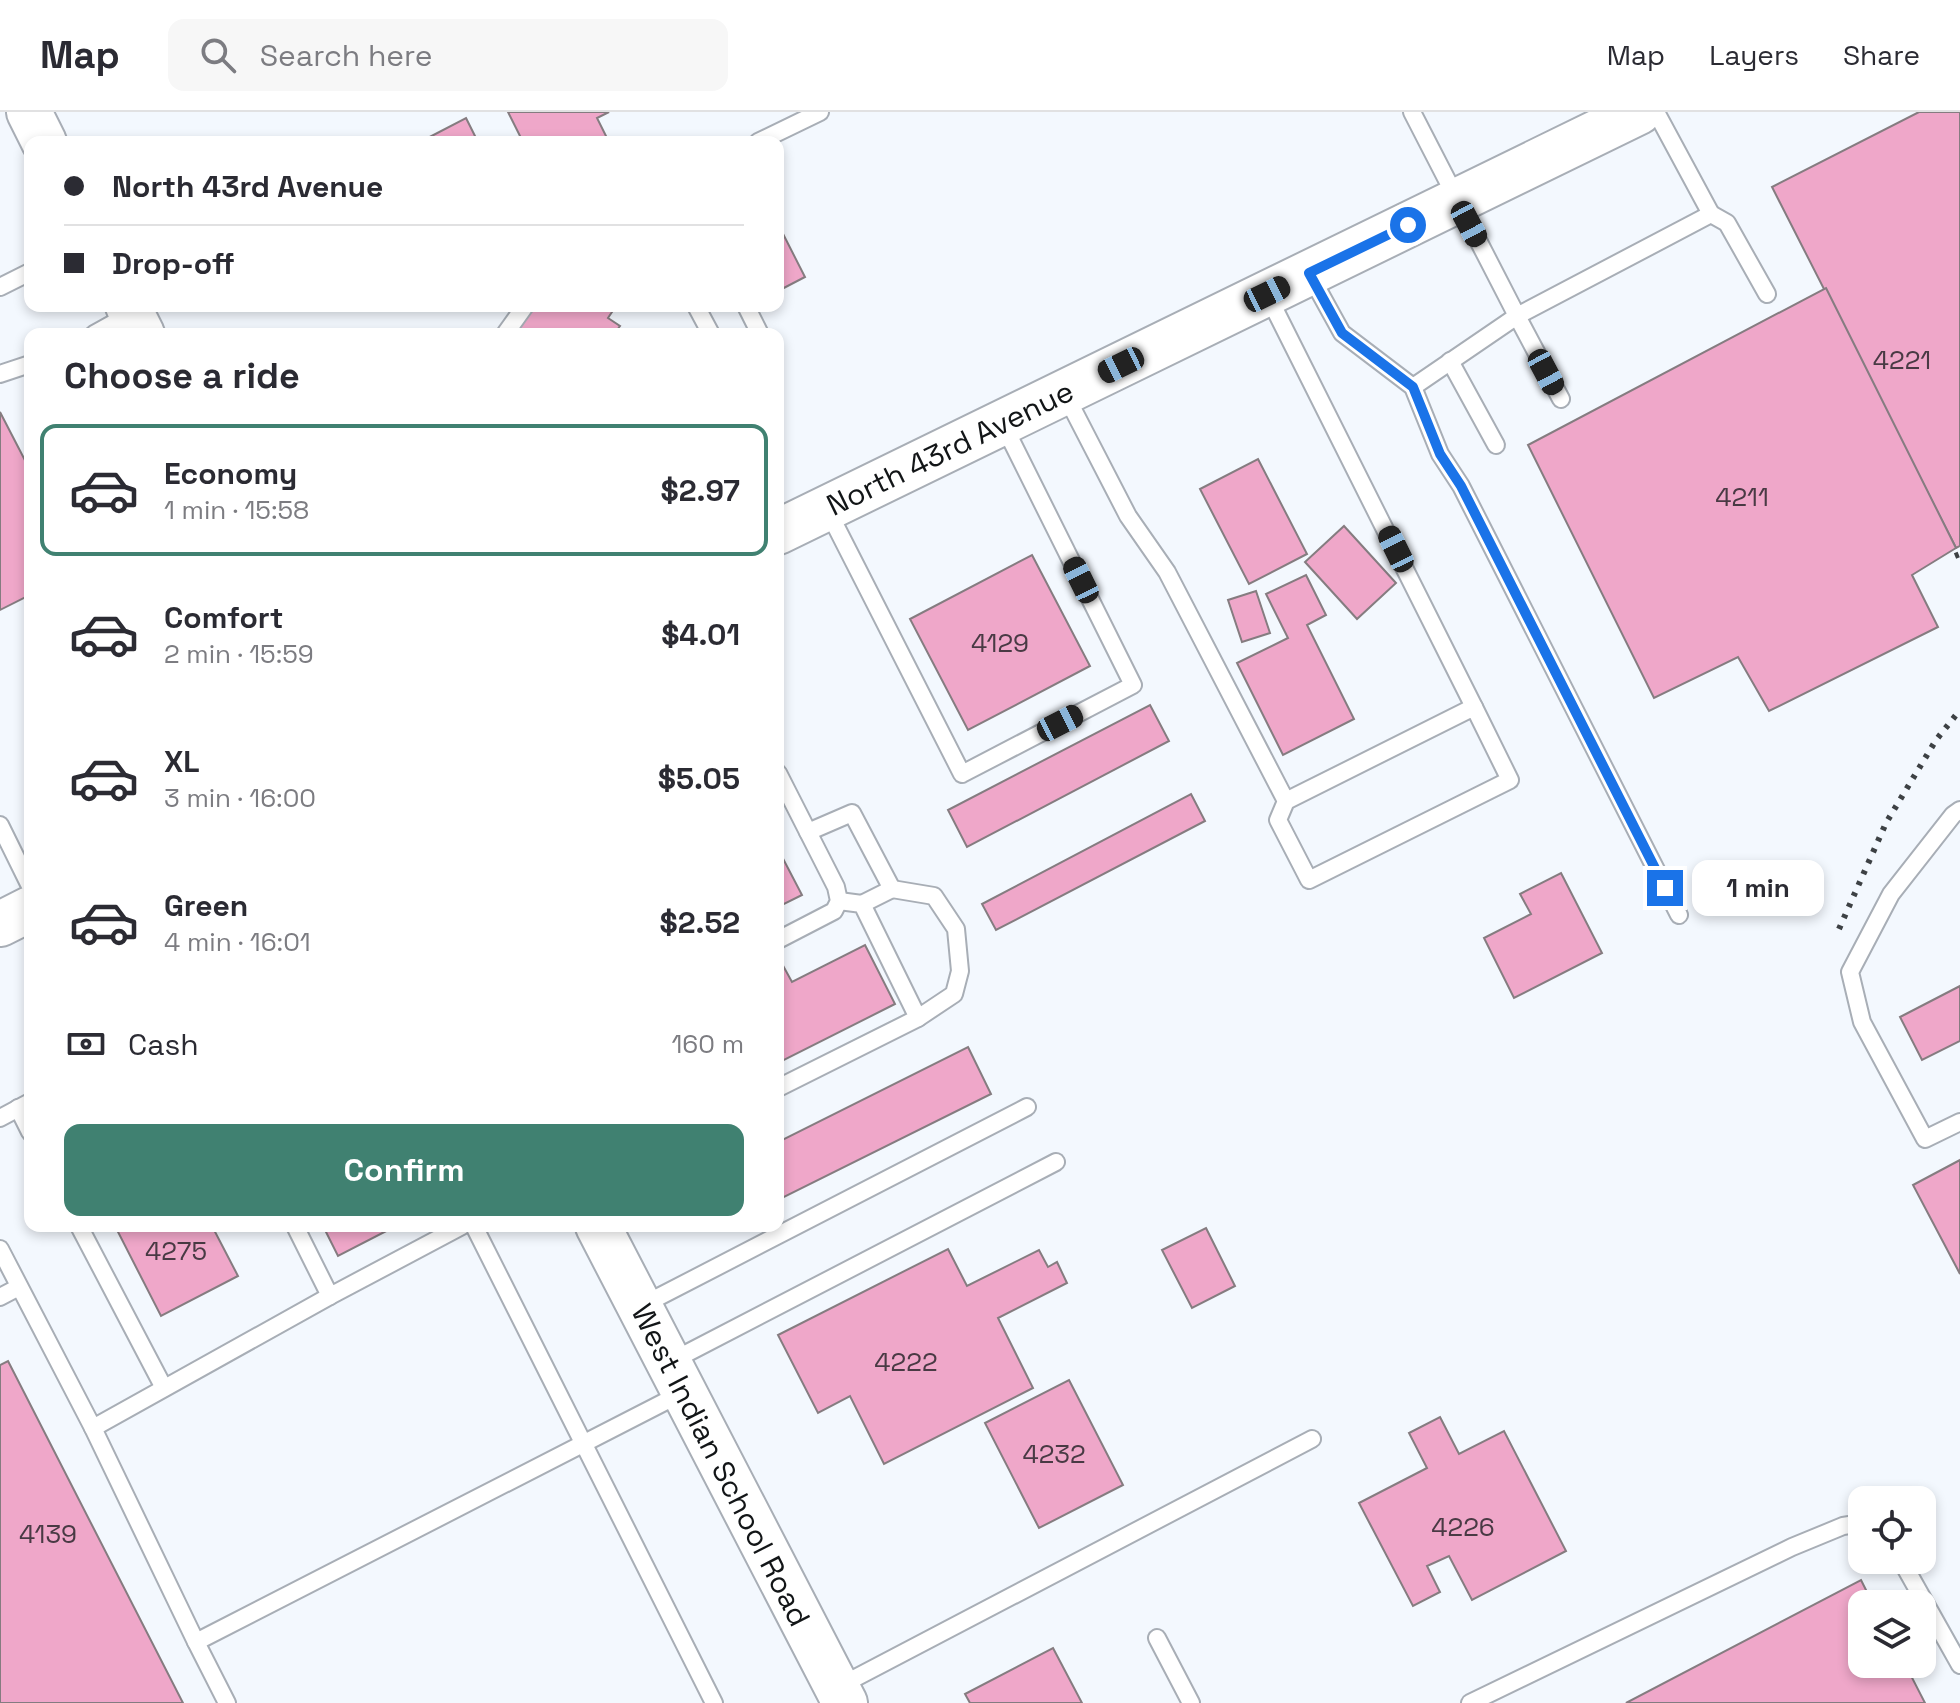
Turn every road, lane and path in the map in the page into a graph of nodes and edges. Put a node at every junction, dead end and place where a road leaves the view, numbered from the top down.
1 (29, 112) edge
2 (820, 112) edge
3 (1412, 112) edge
4 (1639, 112) edge
5 (1656, 112) edge
6 (41, 136) edge
7 (770, 136) edge
8 (1457, 201) junction
9 (1711, 214) junction
10 (1309, 273) junction
11 (24, 275) edge
12 (0, 287) edge
13 (1267, 294) junction
14 (1767, 294) dead end
15 (1517, 316) junction
16 (134, 318) edge
17 (109, 328) edge
18 (1450, 361) junction
19 (24, 366) edge
20 (0, 374) edge
21 (1413, 387) junction
22 (1064, 393) junction
23 (1561, 399) dead end
24 (1003, 423) junction
25 (1496, 445) dead end
26 (827, 508) junction
27 (784, 529) edge
28 (1474, 707) junction
29 (784, 785) edge
30 (1286, 801) junction
31 (1960, 810) edge
32 (0, 826) edge
33 (808, 832) junction
34 (24, 874) edge
35 (892, 889) junction
36 (839, 901) junction
37 (862, 904) junction
38 (24, 912) edge
39 (1679, 915) dead end
40 (0, 924) edge
41 (784, 937) edge
42 (918, 1018) junction
43 (784, 1085) edge
44 (24, 1105) edge
45 (1027, 1107) dead end
46 (0, 1118) edge
47 (1960, 1122) edge
48 (1056, 1162) dead end
49 (82, 1232) edge
50 (298, 1232) edge
51 (451, 1232) edge
52 (477, 1232) edge
53 (601, 1232) edge
54 (784, 1232) edge
55 (784, 1232) edge
56 (0, 1249) edge
57 (19, 1287) junction
58 (330, 1296) junction
59 (0, 1297) edge
60 (640, 1306) junction
61 (676, 1378) junction
62 (164, 1388) junction
63 (93, 1428) junction
64 (1312, 1439) dead end
65 (583, 1445) junction
66 (1848, 1525) edge
67 (1909, 1574) edge
68 (1157, 1638) dead end
69 (196, 1642) junction
70 (1960, 1665) edge
71 (841, 1695) edge
72 (227, 1703) edge
73 (714, 1703) edge
74 (1191, 1703) edge
75 (1470, 1703) edge

1 - 6 main road
2 - 7 lane
3 - 8 lane
4 - 8 main road, North 43rd Avenue
5 - 9 lane
8 - 10 main road, North 43rd Avenue
8 - 15 lane
9 - 14 lane
9 - 15 lane
10 - 13 main road, North 43rd Avenue
10 - 21 lane
11 - 12 lane
13 - 22 main road, North 43rd Avenue
13 - 28 lane
15 - 18 lane
15 - 23 lane
16 - 17 lane
18 - 21 lane
18 - 25 lane
19 - 20 lane
21 - 39 lane
22 - 24 main road, North 43rd Avenue
22 - 30 lane
24 - 26 main road, North 43rd Avenue
24 - 26 lane
26 - 27 main road, North 43rd Avenue
28 - 30 lane
28 - 30 lane
29 - 33 lane
31 - 47 lane
32 - 34 lane
33 - 35 lane
33 - 36 lane
35 - 37 lane
35 - 42 lane
36 - 37 lane
36 - 41 lane
37 - 42 lane
38 - 40 main road
42 - 43 lane
44 - 46 lane
45 - 55 lane
48 - 61 lane
49 - 62 lane
50 - 58 lane
51 - 58 lane
52 - 65 lane
53 - 60 main road, West Indian School Road
54 - 60 lane
56 - 57 lane
57 - 59 lane
57 - 63 lane
58 - 62 lane
60 - 61 main road, West Indian School Road
61 - 65 lane
61 - 71 main road, West Indian School Road
62 - 63 lane
63 - 69 lane
64 - 71 lane
65 - 69 lane
65 - 73 lane
66 - 75 lane
67 - 70 lane
68 - 74 lane
69 - 72 lane

